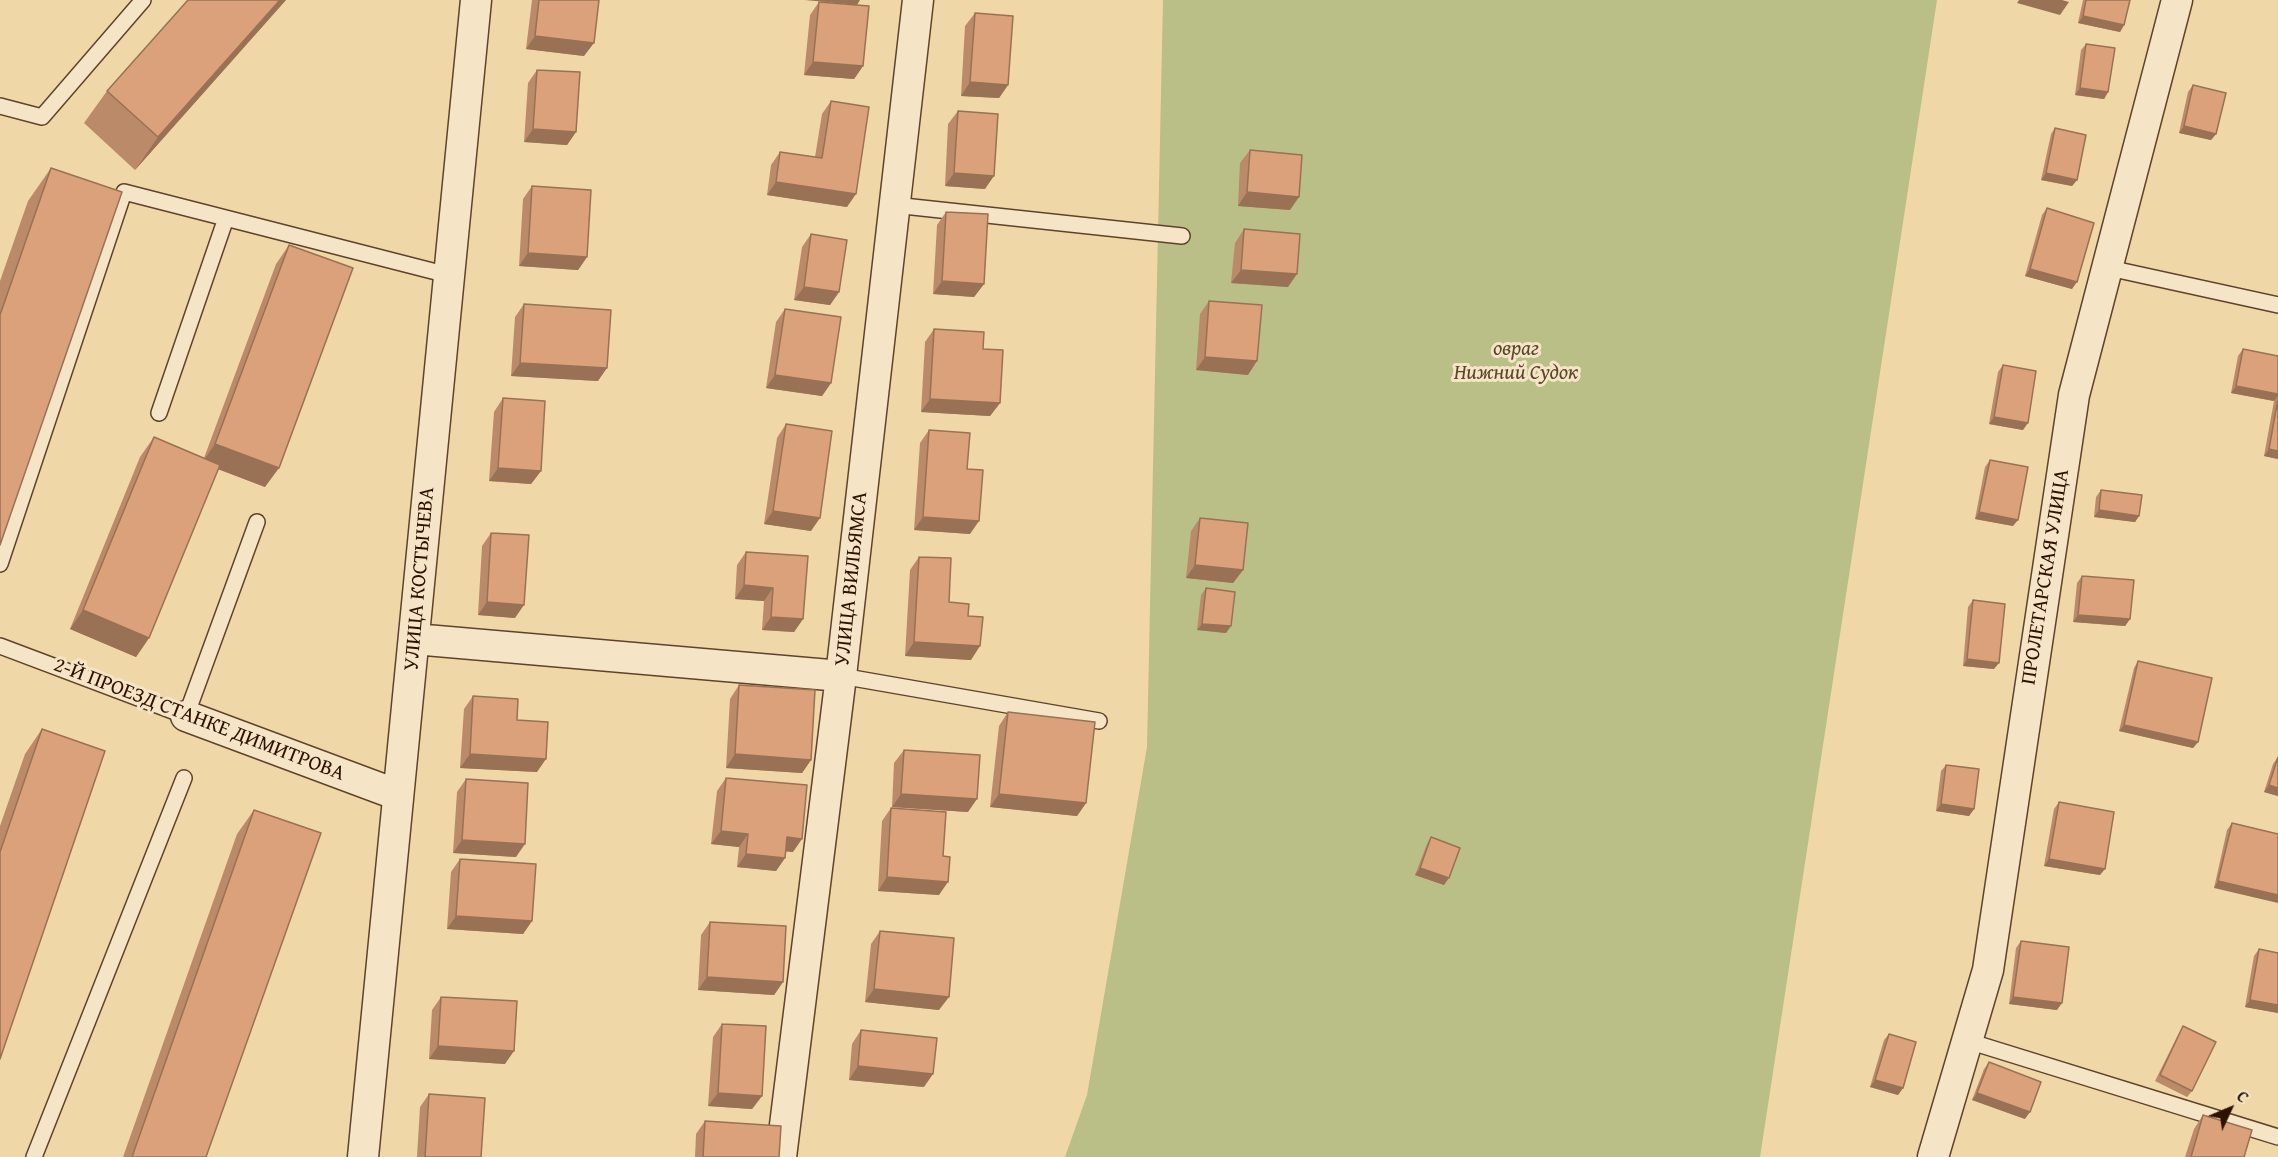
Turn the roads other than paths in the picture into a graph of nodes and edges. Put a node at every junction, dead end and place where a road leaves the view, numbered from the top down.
1 (143, 0) edge
2 (476, 0) edge
3 (918, 0) edge
4 (2177, 0) edge
5 (0, 106) edge
6 (894, 205) junction
7 (226, 219) junction
8 (1182, 236) dead end
9 (2109, 268) junction
10 (448, 275) junction
11 (2278, 305) edge
12 (159, 412) dead end
13 (257, 522) dead end
14 (0, 564) edge
15 (414, 639) junction
16 (0, 646) edge
17 (841, 676) junction
18 (186, 716) junction
19 (1099, 720) dead end
20 (184, 778) dead end
21 (398, 795) junction
22 (1968, 1041) junction
23 (2278, 1137) edge
24 (34, 1157) edge
25 (363, 1157) edge
26 (781, 1157) edge
27 (1933, 1157) edge

1 - 5 lane
2 - 10 street, УЛИЦА КОСТЫЧЕВА
3 - 6 street, УЛИЦА ВИЛЬЯМСА
4 - 9 street, ПРОЛЕТАРСКАЯ УЛИЦА
6 - 8 lane
6 - 17 street, УЛИЦА ВИЛЬЯМСА
7 - 10 lane
7 - 12 lane
7 - 14 lane
9 - 11 lane
9 - 22 street, ПРОЛЕТАРСКАЯ УЛИЦА
10 - 15 street, УЛИЦА КОСТЫЧЕВА
13 - 18 lane
15 - 17 street
15 - 21 street, УЛИЦА КОСТЫЧЕВА
16 - 18 lane, 2-Й ПРОЕЗД СТАНКЕ ДИМИТРОВА
17 - 19 lane
17 - 26 street, УЛИЦА ВИЛЬЯМСА
18 - 21 street, 2-Й ПРОЕЗД СТАНКЕ ДИМИТРОВА
20 - 24 lane
21 - 25 street, УЛИЦА КОСТЫЧЕВА
22 - 23 lane
22 - 27 street, ПРОЛЕТАРСКАЯ УЛИЦА

